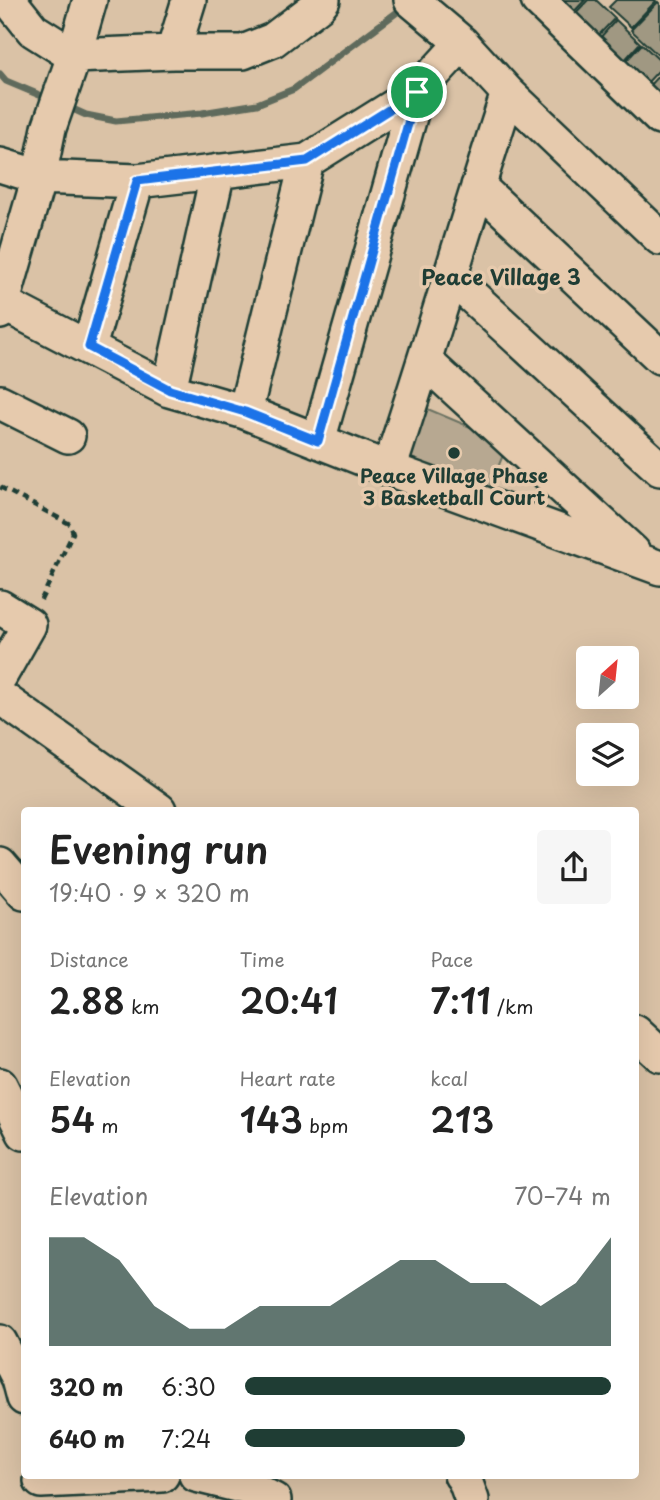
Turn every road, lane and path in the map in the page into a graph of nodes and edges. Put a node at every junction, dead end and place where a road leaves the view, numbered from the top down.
1 (9, 0) edge
2 (90, 0) edge
3 (189, 0) edge
4 (323, 0) edge
5 (411, 0) edge
6 (538, 0) edge
7 (462, 43) junction
8 (173, 52) junction
9 (74, 56) junction
10 (417, 92) junction
11 (508, 93) junction
12 (660, 118) edge
13 (307, 161) junction
14 (0, 166) edge
15 (218, 172) junction
16 (38, 177) junction
17 (137, 181) junction
18 (478, 187) junction
19 (660, 238) edge
20 (450, 276) junction
21 (1, 306) edge
22 (89, 347) junction
23 (660, 357) edge
24 (425, 361) junction
25 (170, 390) junction
26 (0, 402) edge
27 (245, 412) junction
28 (68, 436) dead end
29 (318, 441) junction
30 (389, 469) junction
31 (660, 469) edge
32 (0, 487) edge
33 (653, 565) edge
34 (0, 607) edge
35 (29, 625) junction
36 (0, 676) edge
37 (0, 697) edge
38 (155, 807) edge
39 (0, 865) edge
40 (21, 890) edge
41 (639, 1036) edge
42 (660, 1055) edge
43 (0, 1085) edge
44 (21, 1127) edge
45 (0, 1342) edge
46 (17, 1383) edge
47 (113, 1479) edge
48 (212, 1479) edge
49 (464, 1479) edge
50 (40, 1485) edge
51 (274, 1500) edge
52 (472, 1500) edge

1 - 9 street
2 - 9 street
3 - 8 street
4 - 8 street
5 - 7 street
6 - 12 street
7 - 10 street
7 - 11 street
8 - 9 street
9 - 16 street
10 - 13 street
10 - 29 street
11 - 18 street
11 - 19 street
13 - 15 street
13 - 27 street
14 - 16 street
15 - 17 street
15 - 25 street
16 - 17 street
16 - 21 street
17 - 22 street
18 - 20 street
18 - 23 street
20 - 24 street
20 - 31 street
21 - 22 street
22 - 25 street
24 - 30 street
24 - 33 street
25 - 27 street
26 - 28 street
27 - 29 street
29 - 30 street
30 - 33 street
32 - 35 path
34 - 35 street
35 - 36 street
37 - 38 street
39 - 40 street
41 - 42 street
43 - 44 street
45 - 46 street
47 - 50 street
48 - 51 street
49 - 52 street

